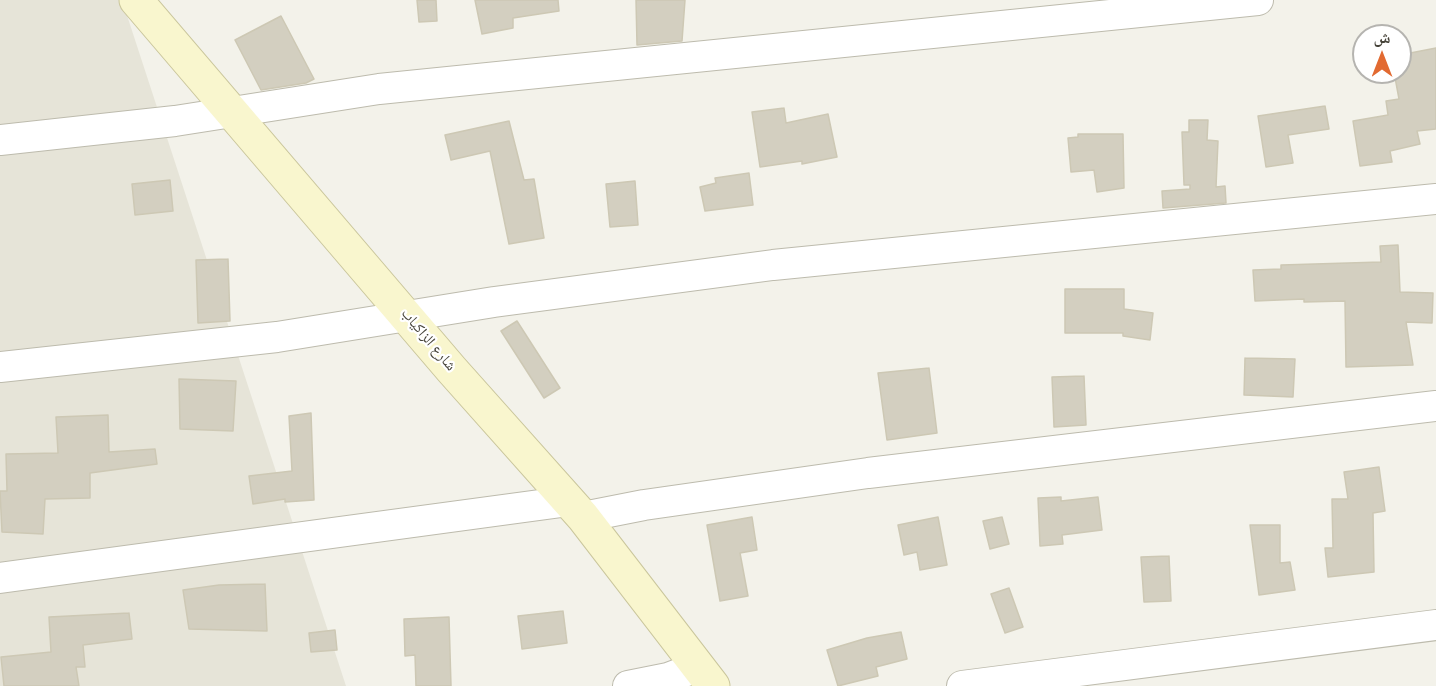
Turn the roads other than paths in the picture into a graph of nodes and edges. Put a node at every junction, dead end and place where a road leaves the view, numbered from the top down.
1 (136, 0) edge
2 (1258, 0) edge
3 (229, 111) junction
4 (0, 140) edge
5 (1436, 199) edge
6 (408, 315) junction
7 (0, 367) edge
8 (1436, 406) edge
9 (576, 509) junction
10 (0, 578) edge
11 (1436, 625) edge
12 (705, 676) edge
13 (628, 686) edge
14 (962, 686) edge

1 - 3 street, شارع الزاكياب
2 - 3 street
3 - 4 street
3 - 6 street, شارع الزاكياب
5 - 6 street
6 - 7 street
6 - 9 street, شارع الزاكياب
8 - 9 street
9 - 10 street
9 - 12 street, شارع الزاكياب
11 - 14 street
12 - 13 street

